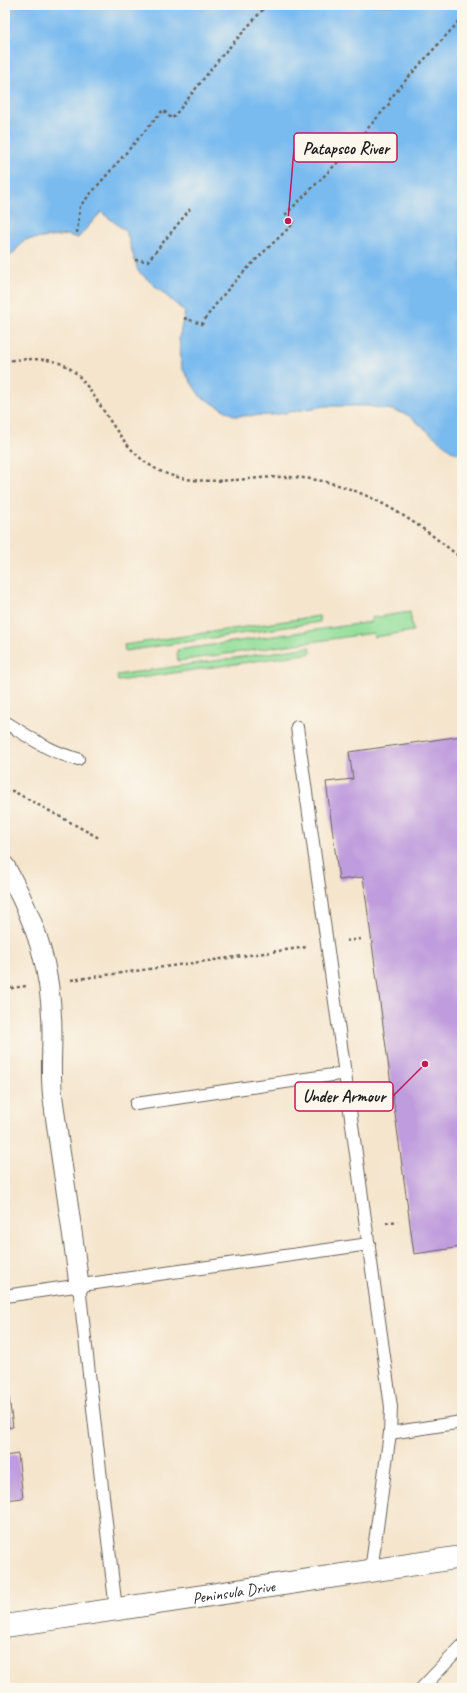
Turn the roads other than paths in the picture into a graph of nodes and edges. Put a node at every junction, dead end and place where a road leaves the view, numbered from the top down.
1 (5, 722) edge
2 (297, 727) dead end
3 (78, 759) dead end
4 (5, 866) edge
5 (346, 1073) junction
6 (136, 1104) dead end
7 (368, 1244) junction
8 (79, 1286) junction
9 (5, 1296) edge
10 (462, 1422) edge
11 (390, 1433) junction
12 (462, 1557) edge
13 (371, 1571) junction
14 (116, 1610) junction
15 (5, 1626) edge
16 (462, 1646) edge
17 (422, 1688) edge

1 - 3 lane
2 - 5 lane
4 - 8 street
5 - 6 lane
5 - 7 lane
7 - 8 lane
7 - 11 lane
8 - 9 lane
8 - 14 lane
10 - 11 lane
11 - 13 lane
12 - 13 street, Peninsula Drive
13 - 14 street, Peninsula Drive
14 - 15 street, Peninsula Drive
16 - 17 lane

